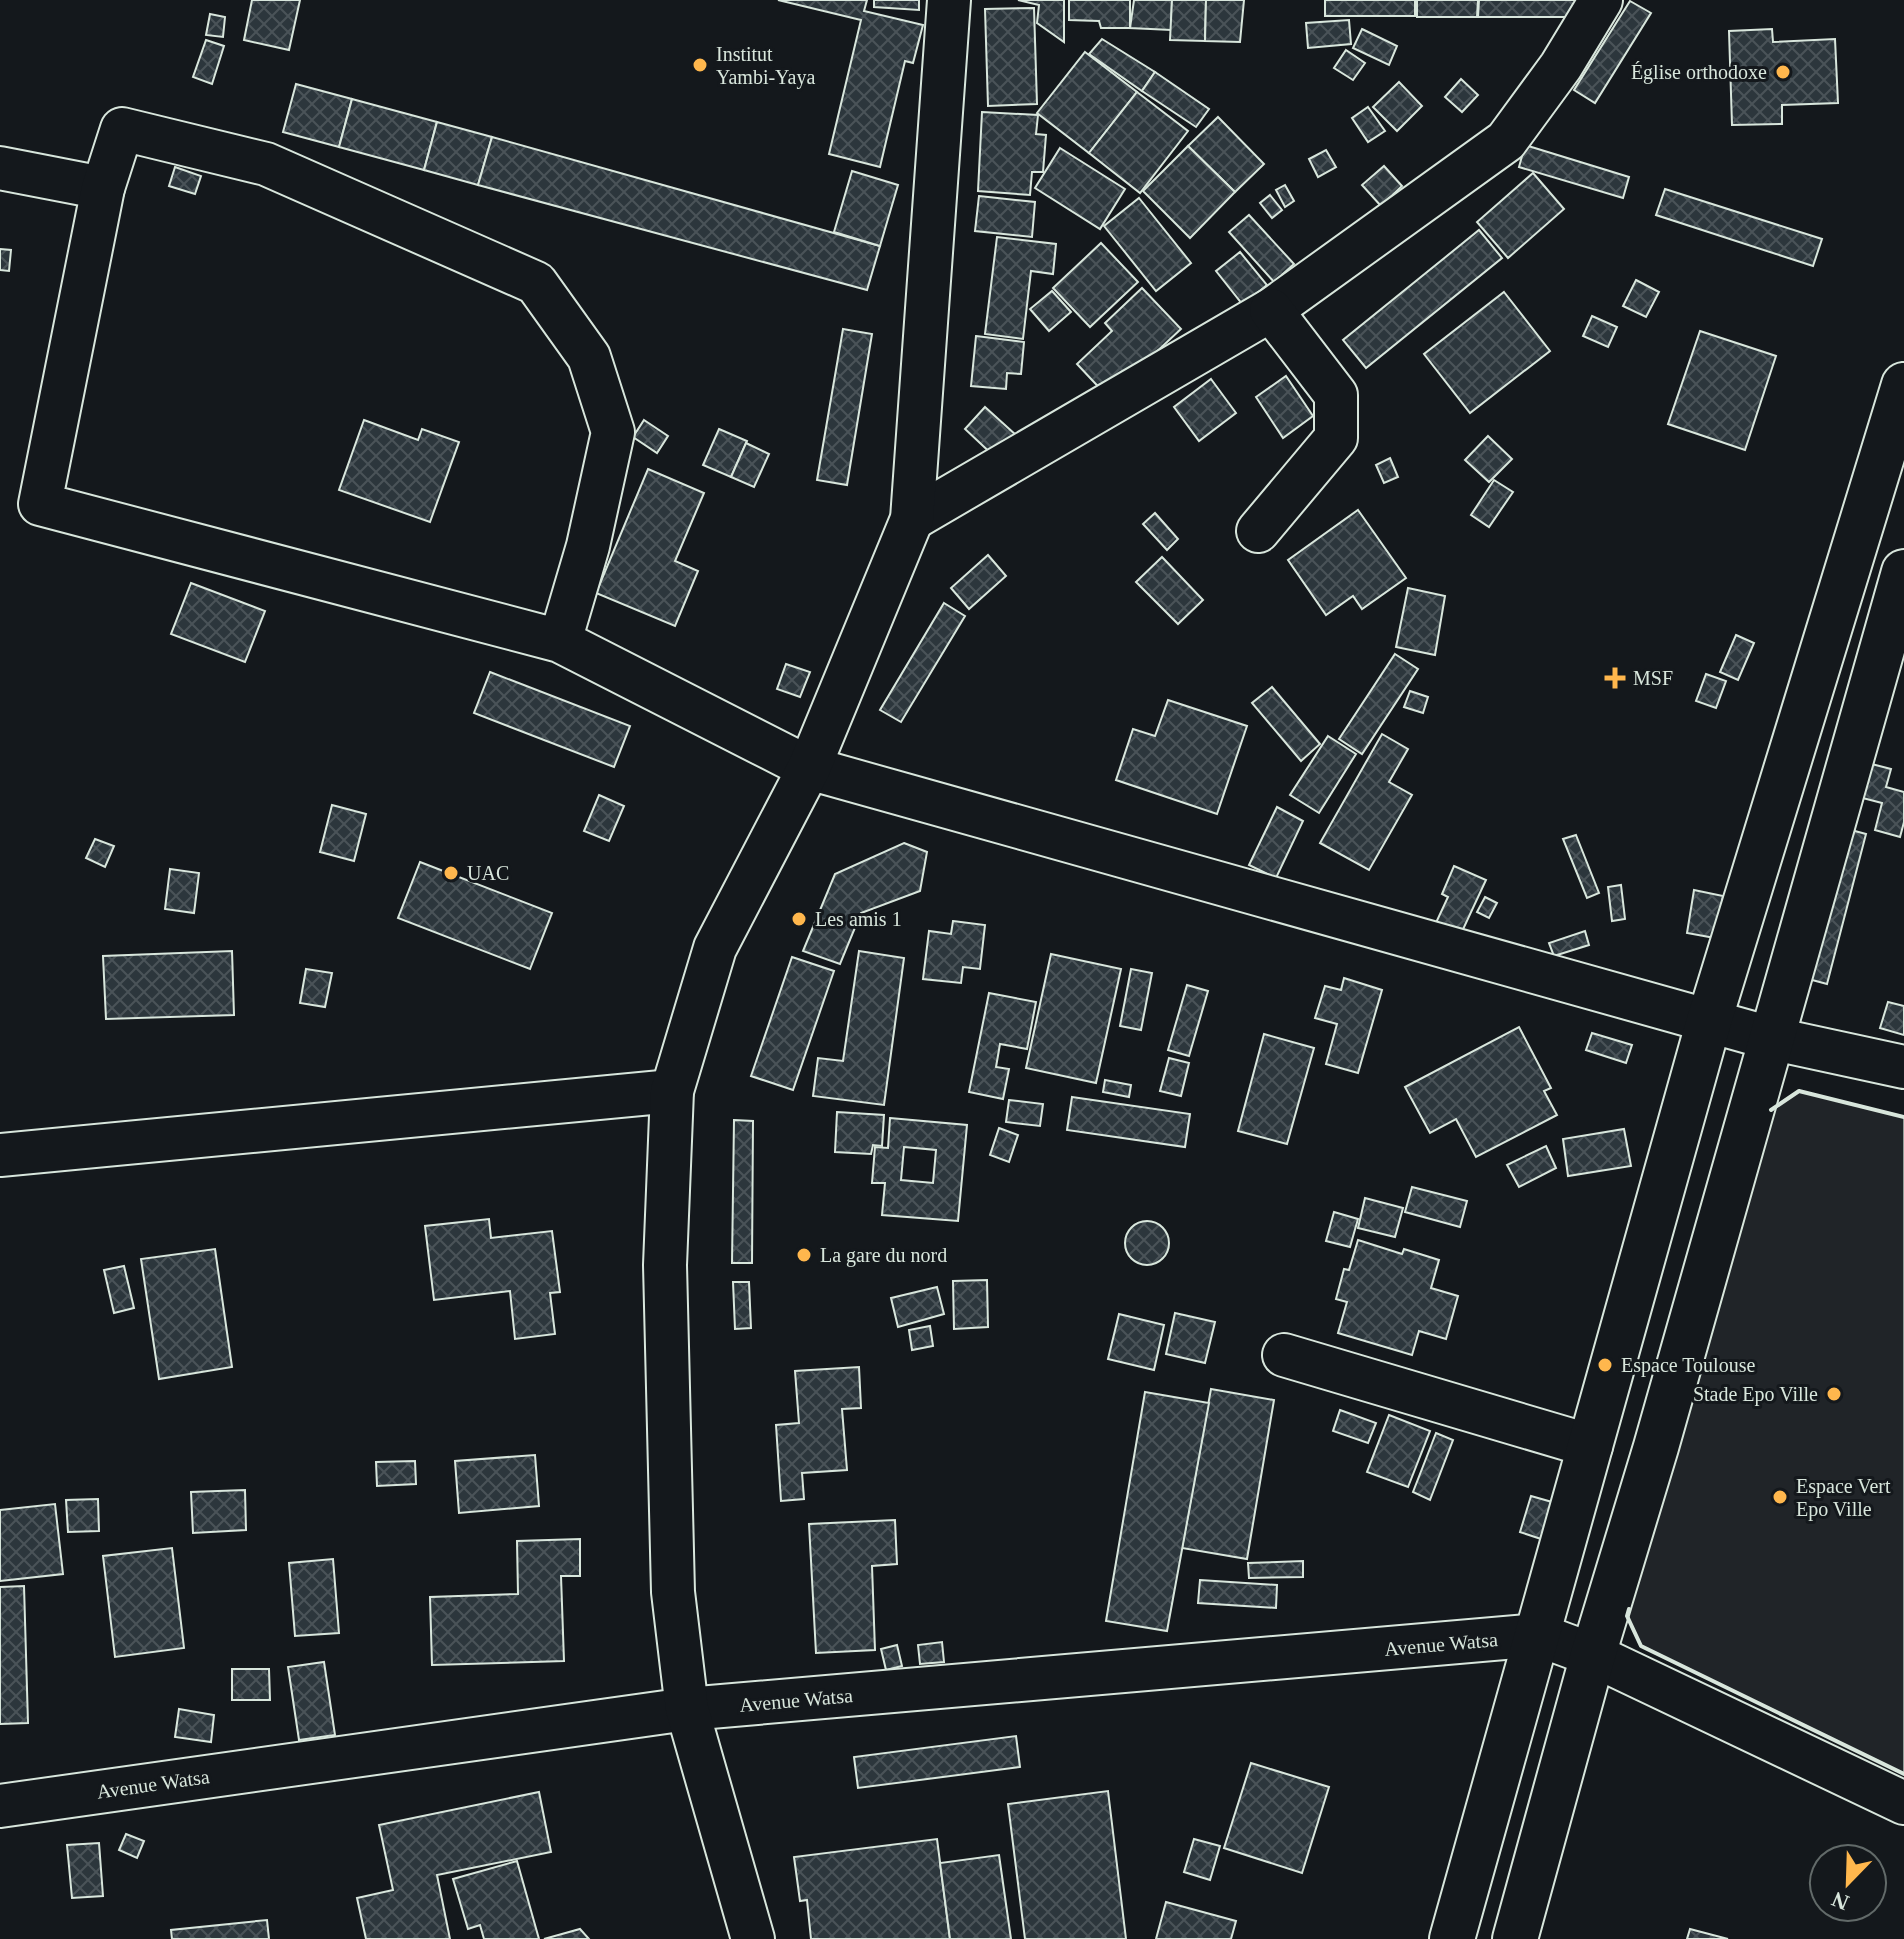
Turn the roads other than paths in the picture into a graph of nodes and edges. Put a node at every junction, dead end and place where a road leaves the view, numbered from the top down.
1 (949, 0) edge
2 (1601, 0) edge
3 (0, 168) edge
4 (103, 188) junction
5 (1271, 310) junction
6 (1904, 385) edge
7 (912, 519) junction
8 (1258, 531) dead end
9 (1904, 572) edge
10 (560, 641) junction
11 (809, 768) junction
12 (1709, 1021) junction
13 (1770, 1038) junction
14 (1904, 1067) edge
15 (672, 1091) junction
16 (0, 1155) edge
17 (1284, 1355) dead end
18 (1591, 1446) junction
19 (1539, 1635) junction
20 (1593, 1655) junction
21 (687, 1709) junction
22 (1904, 1803) edge
23 (0, 1806) edge
24 (753, 1939) edge
25 (1452, 1939) edge
26 (1515, 1939) edge

1 - 7 street
2 - 5 street
3 - 4 street
4 - 10 street
4 - 10 street
5 - 7 street
5 - 8 street
6 - 12 main road
7 - 11 street
9 - 13 main road
10 - 11 street
11 - 12 street
11 - 15 street
12 - 13 street
12 - 18 main road
13 - 14 street
13 - 20 main road
15 - 16 street
15 - 21 street
17 - 18 street
18 - 19 main road
19 - 20 street, Avenue Watsa
19 - 21 street, Avenue Watsa
19 - 25 main road
20 - 22 street, Avenue Watsa
20 - 26 main road
21 - 23 street, Avenue Watsa
21 - 24 street

